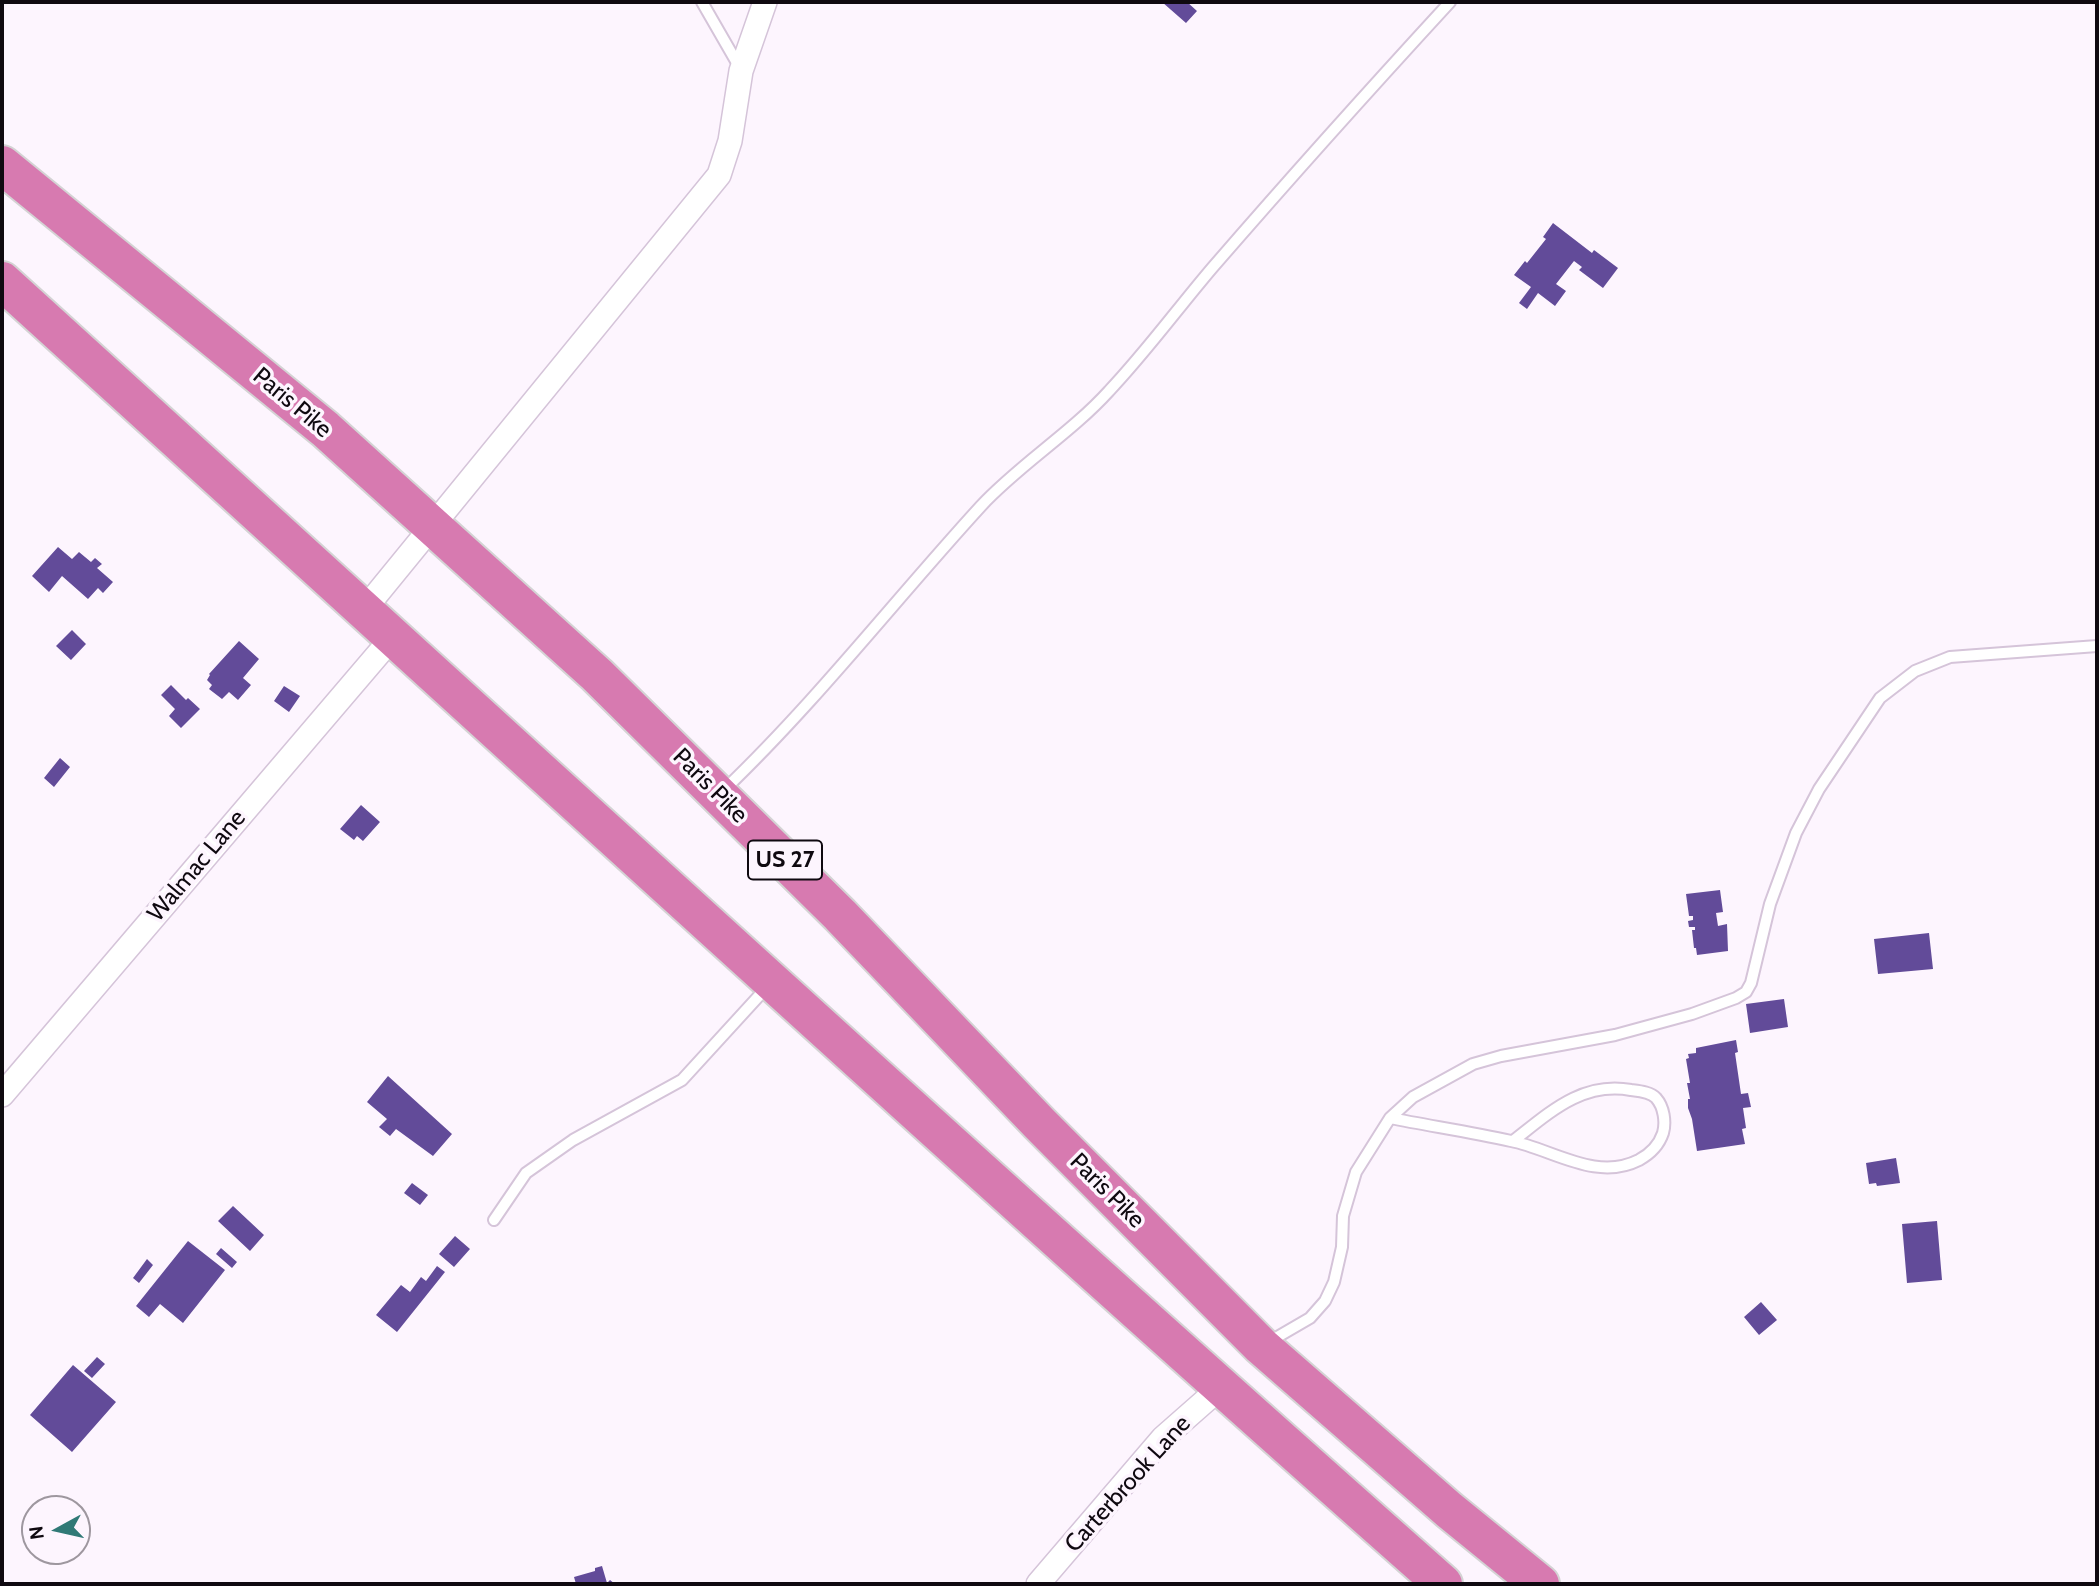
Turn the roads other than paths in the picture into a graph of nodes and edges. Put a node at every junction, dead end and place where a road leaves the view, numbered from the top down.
1 (702, 2) edge
2 (765, 2) edge
3 (1450, 2) edge
4 (741, 71) junction
5 (2, 165) edge
6 (2, 281) edge
7 (432, 526) junction
8 (363, 611) junction
9 (392, 638) junction
10 (2097, 646) edge
11 (720, 794) junction
12 (772, 981) junction
13 (2, 1095) edge
14 (1390, 1118) junction
15 (1513, 1141) junction
16 (494, 1220) dead end
17 (1261, 1346) junction
18 (1221, 1387) junction
19 (1038, 1584) edge
20 (1444, 1584) edge
21 (1540, 1584) edge

1 - 4 lane
2 - 4 street
3 - 11 lane
4 - 7 street
5 - 7 highway, Paris Pike / US 27
6 - 8 highway
7 - 8 street
7 - 11 highway, Paris Pike / US 27
8 - 9 highway
9 - 12 highway
9 - 13 street, Walmac Lane
10 - 14 lane
11 - 17 highway, Paris Pike / US 27
12 - 16 lane
12 - 18 highway
14 - 15 lane
14 - 17 lane
15 - 15 lane
17 - 18 highway
17 - 21 highway, Paris Pike / US 27
18 - 19 street, Carterbrook Lane
18 - 20 highway

